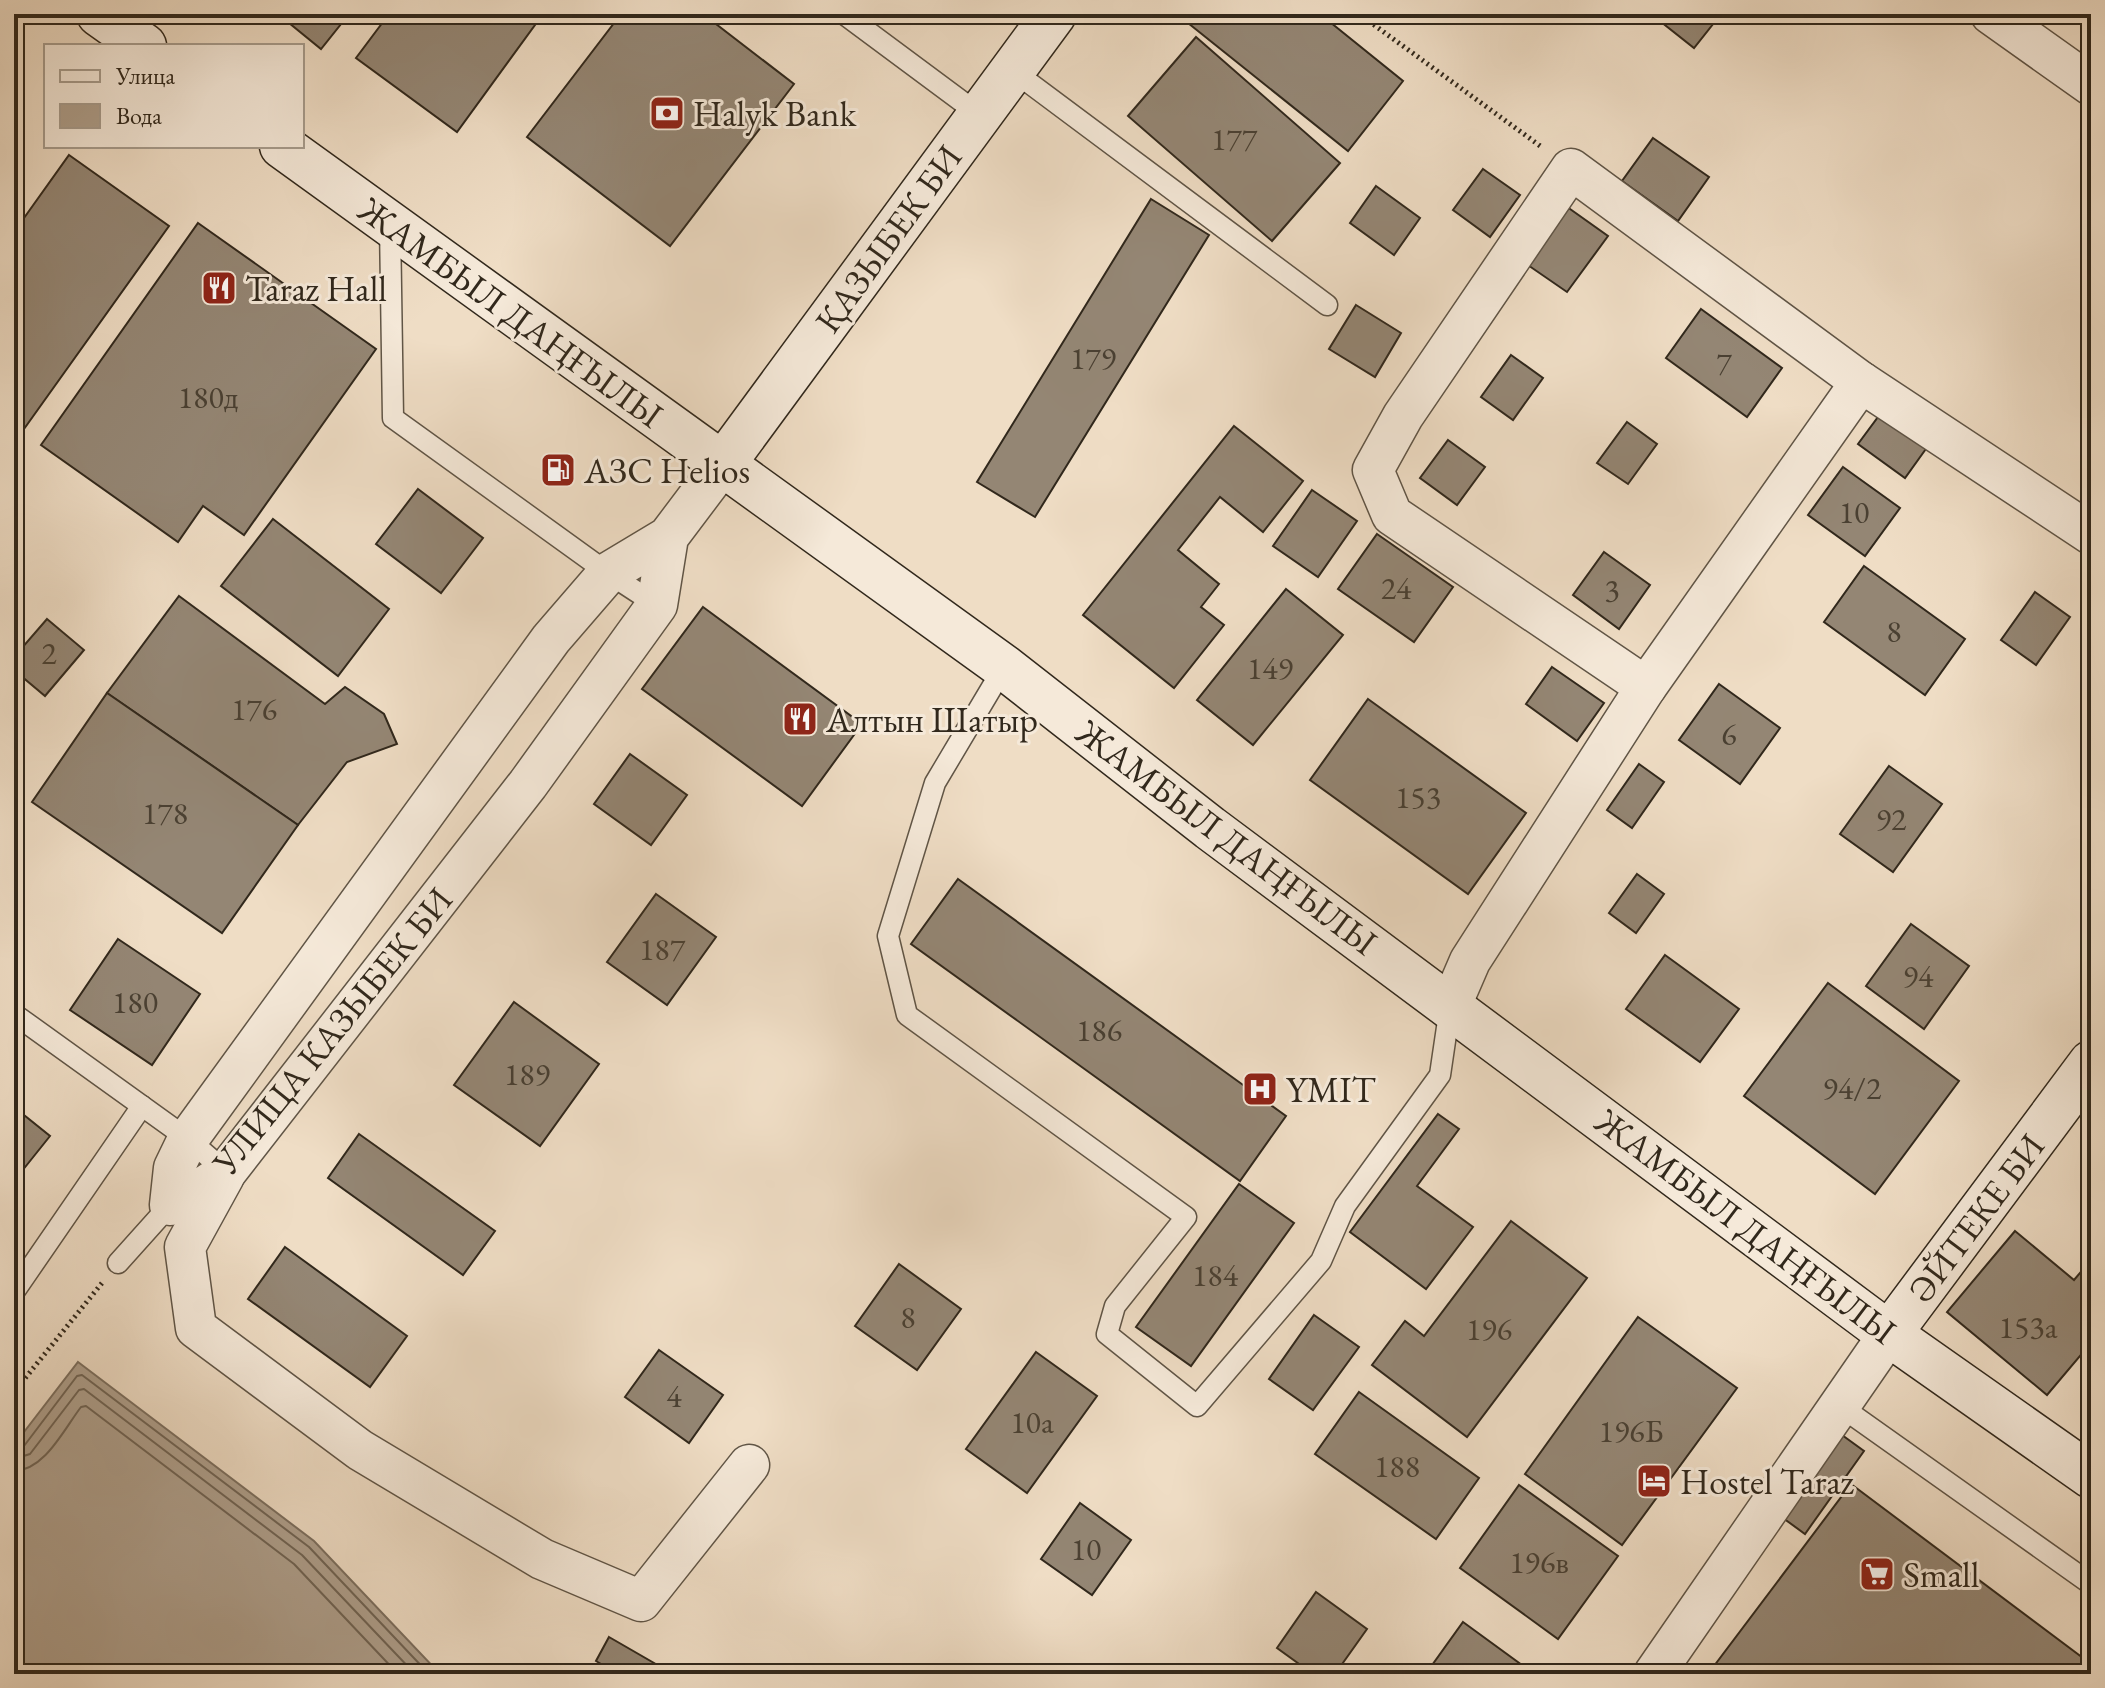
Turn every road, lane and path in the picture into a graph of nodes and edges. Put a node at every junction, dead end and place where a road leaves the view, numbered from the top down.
1 (99, 14) edge
2 (844, 14) edge
3 (1054, 14) edge
4 (1359, 14) edge
5 (1991, 14) edge
6 (141, 44) edge
7 (1012, 70) junction
8 (2091, 85) edge
9 (980, 115) junction
10 (285, 148) edge
11 (1571, 169) junction
12 (390, 224) junction
13 (1327, 305) dead end
14 (1861, 382) junction
15 (723, 464) junction
16 (2091, 534) edge
17 (668, 537) junction
18 (608, 573) junction
19 (657, 605) junction
20 (1004, 667) junction
21 (1646, 687) junction
22 (1451, 1005) junction
23 (14, 1014) edge
24 (2091, 1063) edge
25 (142, 1106) junction
26 (188, 1139) junction
27 (226, 1172) junction
28 (170, 1205) junction
29 (118, 1263) joint
30 (14, 1292) edge
31 (1889, 1334) junction
32 (14, 1392) edge
33 (1840, 1406) junction
34 (749, 1465) dead end
35 (2091, 1476) edge
36 (2091, 1584) edge
37 (1654, 1674) edge

1 - 6 main road
2 - 9 lane
3 - 7 main road, ҚАЗЫБЕК БИ
4 - 11 path
5 - 8 street
7 - 9 main road, ҚАЗЫБЕК БИ
7 - 13 lane
9 - 15 main road, ҚАЗЫБЕК БИ
10 - 12 main road, ЖАМБЫЛ ДАҢҒЫЛЫ
11 - 14 street
11 - 21 street
12 - 15 main road, ЖАМБЫЛ ДАҢҒЫЛЫ
12 - 18 lane
14 - 16 street
14 - 21 street
15 - 17 street, УЛИЦА КАЗЫБЕК БИ
15 - 20 main road, ЖАМБЫЛ ДАҢҒЫЛЫ
17 - 18 street, УЛИЦА КАЗЫБЕК БИ
17 - 19 street, УЛИЦА КАЗЫБЕК БИ
18 - 19 lane
18 - 26 street, УЛИЦА КАЗЫБЕК БИ
19 - 27 street, УЛИЦА КАЗЫБЕК БИ
20 - 22 main road, ЖАМБЫЛ ДАҢҒЫЛЫ
20 - 22 lane
21 - 22 street
22 - 31 main road, ЖАМБЫЛ ДАҢҒЫЛЫ
23 - 25 lane
24 - 31 main road, ӘЙТЕКЕ БИ
25 - 26 lane
25 - 30 lane
26 - 27 lane
26 - 28 street, УЛИЦА КАЗЫБЕК БИ
27 - 28 street, УЛИЦА КАЗЫБЕК БИ
27 - 34 street
28 - 29 lane
29 - 32 path
31 - 33 street
31 - 35 main road, ЖАМБЫЛ ДАҢҒЫЛЫ
33 - 36 lane
33 - 37 street

